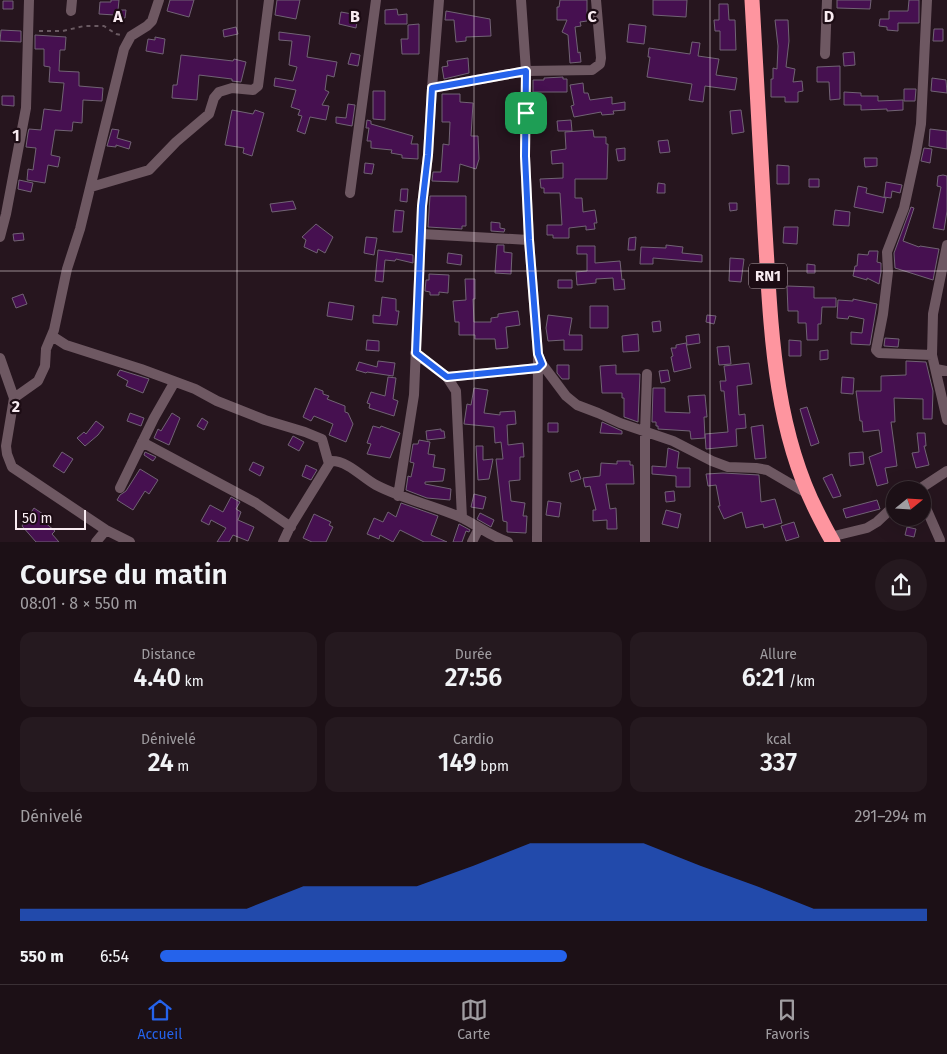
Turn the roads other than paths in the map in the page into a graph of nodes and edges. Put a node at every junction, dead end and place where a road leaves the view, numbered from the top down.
1 (29, 0) edge
2 (72, 0) edge
3 (159, 0) edge
4 (269, 0) edge
5 (376, 0) edge
6 (439, 0) edge
7 (521, 0) edge
8 (596, 0) edge
9 (752, 0) edge
10 (827, 0) edge
11 (927, 0) edge
12 (71, 11) dead end
13 (825, 54) dead end
14 (526, 71) junction
15 (432, 88) junction
16 (91, 186) junction
17 (350, 193) dead end
18 (422, 234) junction
19 (0, 237) edge
20 (529, 240) junction
21 (947, 244) edge
22 (52, 336) junction
23 (416, 353) junction
24 (932, 355) junction
25 (0, 358) edge
26 (539, 362) junction
27 (936, 369) junction
28 (947, 371) edge
29 (647, 374) dead end
30 (447, 377) junction
31 (174, 383) junction
32 (14, 398) junction
33 (947, 420) edge
34 (645, 433) junction
35 (142, 442) junction
36 (3, 448) edge
37 (0, 459) edge
38 (329, 464) junction
39 (12, 467) junction
40 (947, 471) edge
41 (931, 481) edge
42 (120, 488) dead end
43 (808, 494) junction
44 (398, 496) junction
45 (886, 514) edge
46 (462, 518) junction
47 (931, 520) edge
48 (291, 527) junction
49 (480, 528) junction
50 (106, 530) junction
51 (831, 539) edge
52 (940, 540) dead end
53 (96, 542) edge
54 (130, 542) edge
55 (282, 542) edge
56 (472, 542) edge
57 (508, 542) edge
58 (537, 542) edge
59 (645, 542) edge

1 - 19 street
2 - 12 street
3 - 16 street
4 - 16 street
5 - 17 street
6 - 15 street
7 - 14 street
8 - 14 street
9 - 43 highway, RN1
10 - 13 street
11 - 24 street
14 - 15 street
14 - 20 street
15 - 18 street
16 - 22 street
18 - 20 street
18 - 23 street
20 - 26 street
21 - 24 street
22 - 31 street
22 - 32 street
23 - 30 street
23 - 44 street
24 - 27 street
25 - 32 street
26 - 30 street
26 - 34 street
26 - 58 street
27 - 28 street
27 - 33 street
29 - 34 street
30 - 46 street
31 - 35 street
31 - 38 street
32 - 36 street
34 - 43 street
34 - 59 street
35 - 42 street
35 - 48 street
36 - 39 street
37 - 39 street
38 - 44 street
38 - 48 street
39 - 50 street
40 - 41 street
43 - 51 highway, RN1
44 - 46 street
45 - 51 street
46 - 49 street
47 - 52 street
48 - 55 street
49 - 56 street
49 - 57 street
50 - 53 street
50 - 54 street

